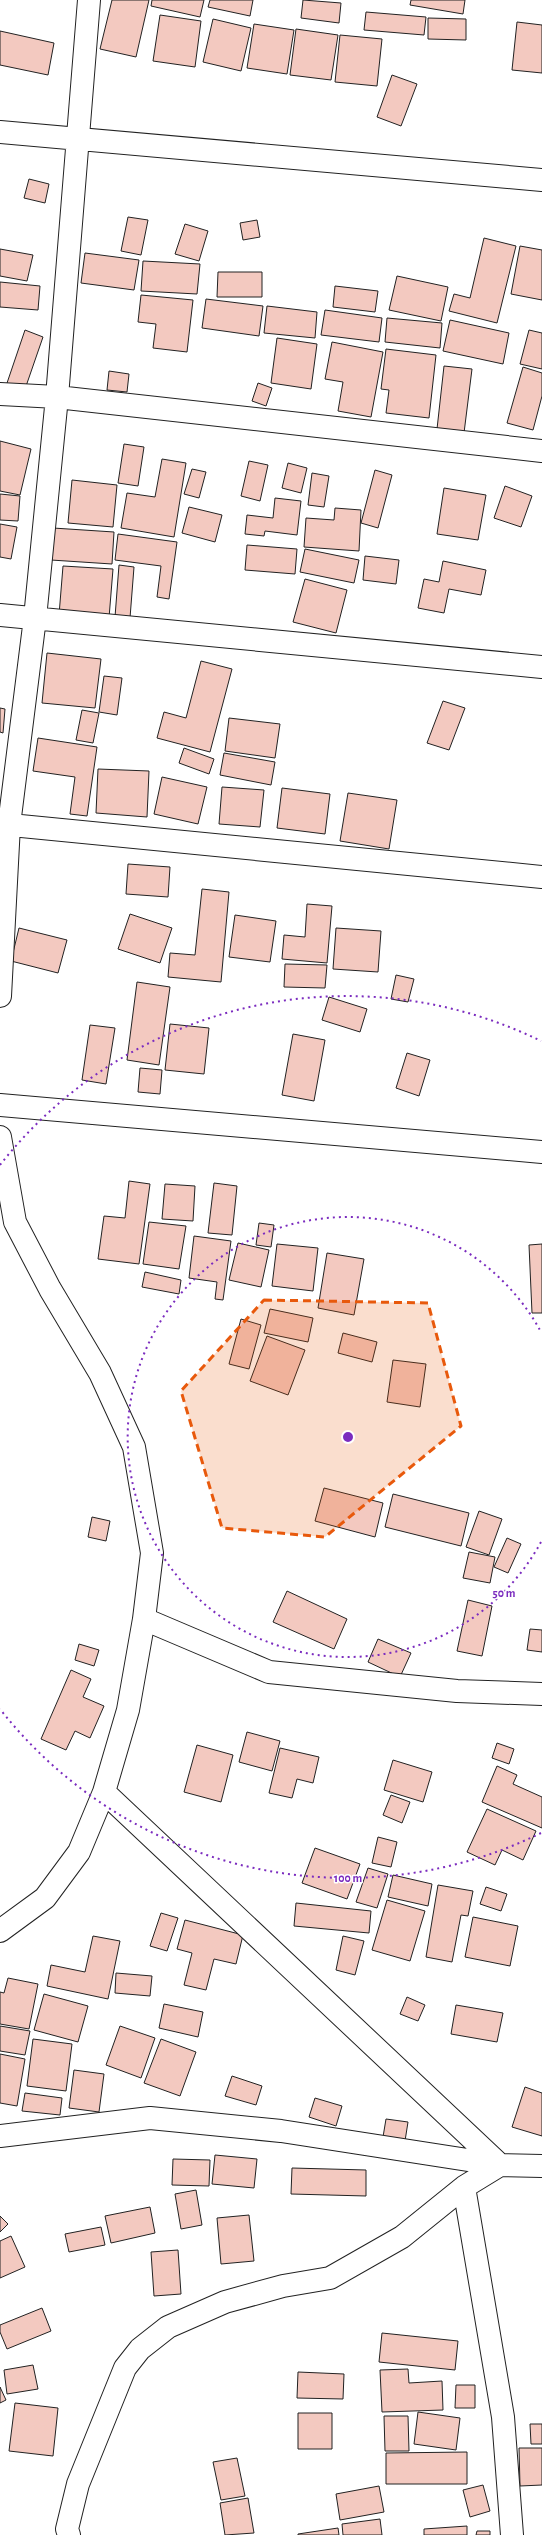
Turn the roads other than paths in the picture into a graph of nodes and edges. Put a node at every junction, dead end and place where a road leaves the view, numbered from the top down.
1 (89, 0) edge
2 (0, 132) edge
3 (77, 139) junction
4 (542, 180) edge
5 (0, 394) edge
6 (57, 397) junction
7 (542, 451) edge
8 (0, 615) edge
9 (35, 618) junction
10 (542, 667) edge
11 (4, 825) edge
12 (542, 878) edge
13 (0, 996) edge
14 (0, 1105) edge
15 (0, 1137) edge
16 (542, 1152) edge
17 (144, 1619) junction
18 (542, 1694) edge
19 (104, 1792) junction
20 (0, 1931) edge
21 (0, 2136) edge
22 (500, 2165) junction
23 (542, 2166) edge
24 (464, 2187) junction
25 (69, 2535) edge
26 (512, 2535) edge

1 - 3 street
2 - 3 street
3 - 4 street
3 - 6 street
5 - 6 street
6 - 7 street
6 - 9 street
8 - 9 street
9 - 10 street
9 - 11 street
11 - 12 street
11 - 13 street
14 - 16 street
15 - 17 street
17 - 18 street
17 - 19 street
19 - 20 street
19 - 22 street
21 - 22 street
22 - 23 street
22 - 24 street
24 - 25 street
24 - 26 street

